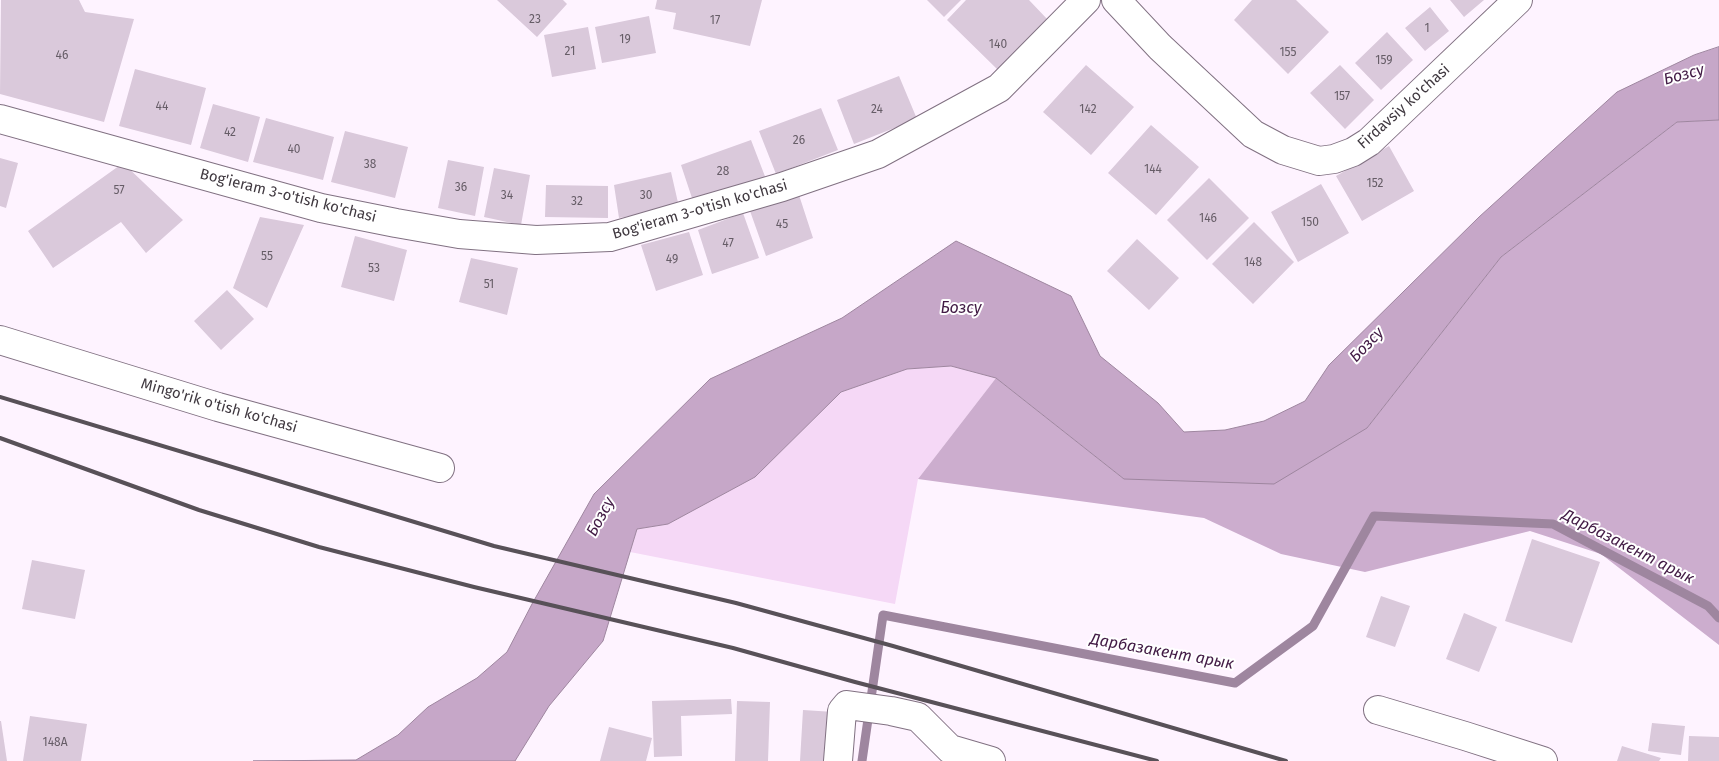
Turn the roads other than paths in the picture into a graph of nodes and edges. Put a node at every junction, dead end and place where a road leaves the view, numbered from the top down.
1 (1086, 0) edge
2 (1116, 0) edge
3 (1518, 0) edge
4 (0, 119) edge
5 (0, 340) edge
6 (440, 468) dead end
7 (1378, 710) dead end
8 (838, 761) edge
9 (992, 761) edge
10 (1543, 761) edge

1 - 4 street, Bog'ieram 3-o'tish ko'chasi
2 - 3 street, Firdavsiy ko'chasi
5 - 6 street, Mingo'rik o'tish ko'chasi
7 - 10 street
8 - 9 street

